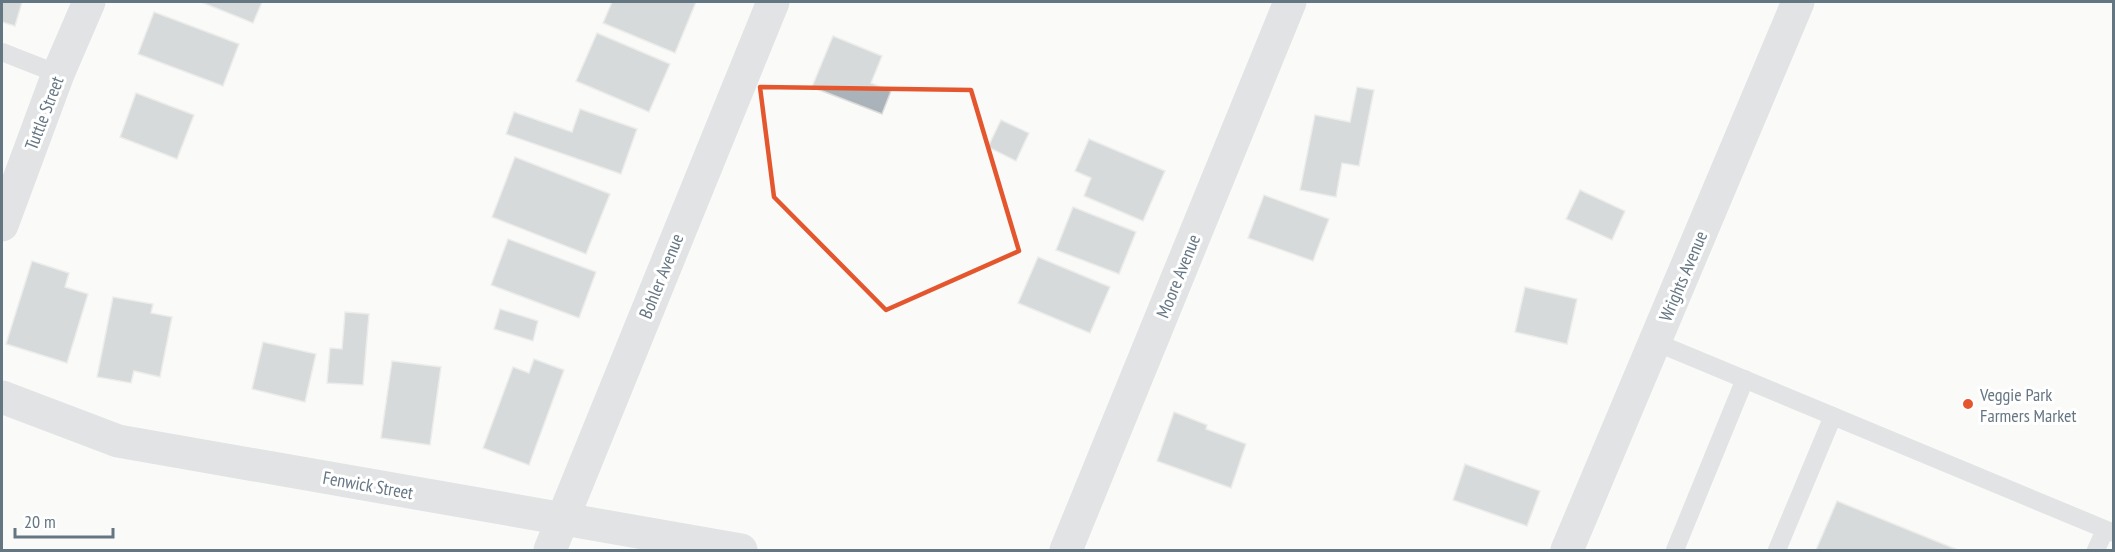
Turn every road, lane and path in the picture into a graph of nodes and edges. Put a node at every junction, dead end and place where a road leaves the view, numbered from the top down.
1 (89, 2) edge
2 (773, 2) edge
3 (1290, 2) edge
4 (1798, 2) edge
5 (2, 52) edge
6 (58, 74) junction
7 (2, 225) edge
8 (1655, 342) junction
9 (1745, 379) junction
10 (2, 397) edge
11 (1833, 416) junction
12 (562, 519) junction
13 (2109, 532) edge
14 (550, 550) edge
15 (741, 550) edge
16 (1066, 550) edge
17 (1567, 550) edge
18 (1675, 550) edge
19 (1777, 550) edge
20 (2096, 550) edge

1 - 6 street, Tuttle Street
2 - 12 street, Bohler Avenue
3 - 16 street, Moore Avenue
4 - 8 street, Wrights Avenue
5 - 6 lane
6 - 7 street, Tuttle Street
8 - 9 lane
8 - 17 street, Wrights Avenue
9 - 11 lane
9 - 18 lane
10 - 12 street, Fenwick Street
11 - 13 lane
11 - 19 lane
12 - 14 street, Bohler Avenue
12 - 15 street, Fenwick Street
13 - 20 lane

